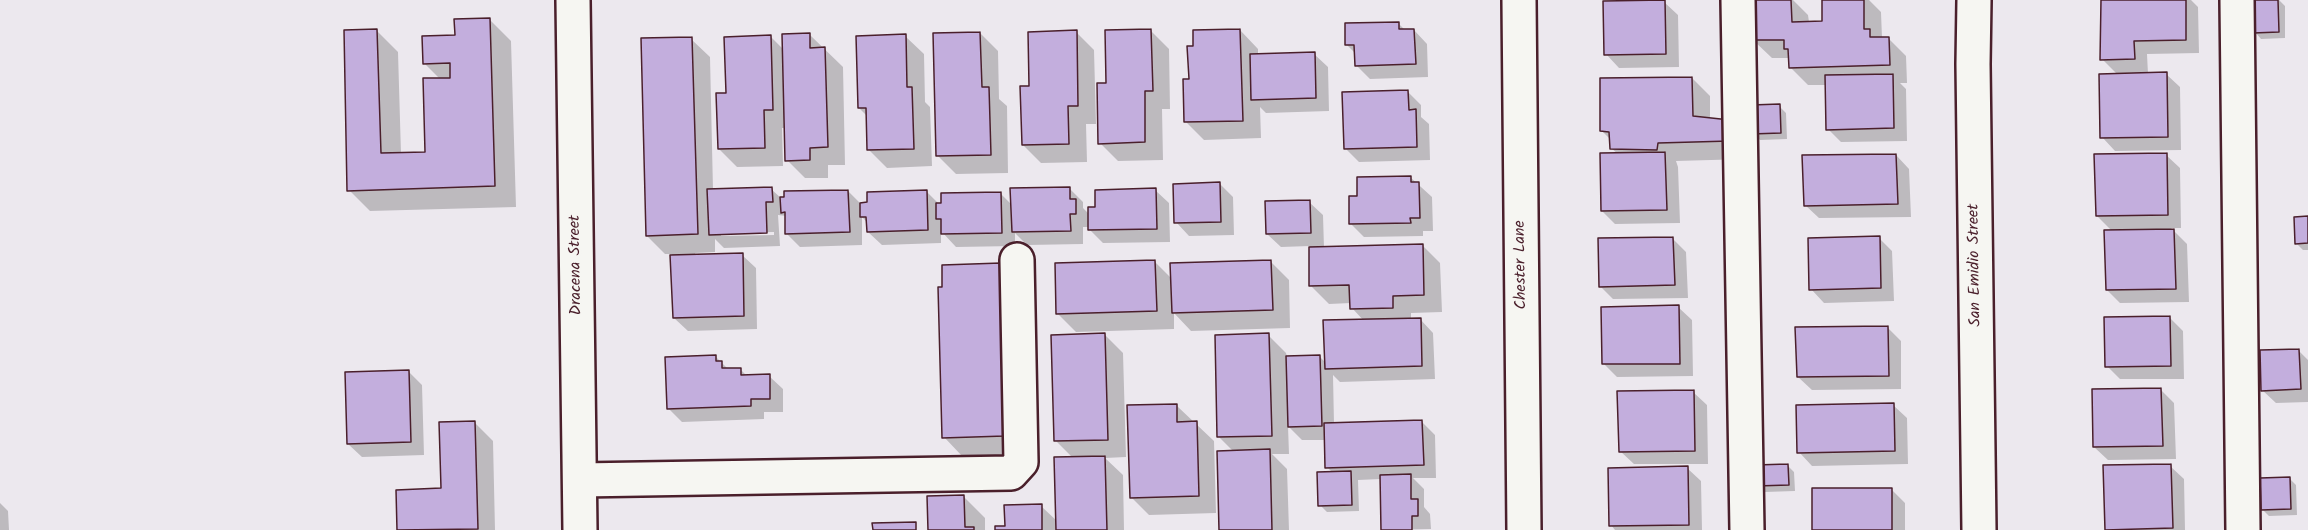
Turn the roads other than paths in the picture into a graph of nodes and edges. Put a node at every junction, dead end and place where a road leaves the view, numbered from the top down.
1 (573, 0) edge
2 (1519, 0) edge
3 (1738, 0) edge
4 (1974, 0) edge
5 (2237, 0) edge
6 (1017, 260) dead end
7 (580, 480) junction
8 (580, 530) edge
9 (1524, 530) edge
10 (1747, 530) edge
11 (1979, 530) edge
12 (2243, 530) edge

1 - 7 street, Dracena Street
2 - 9 street, Chester Lane
3 - 10 street
4 - 11 street, San Emidio Street
5 - 12 street
6 - 7 street
7 - 8 street, Dracena Street

